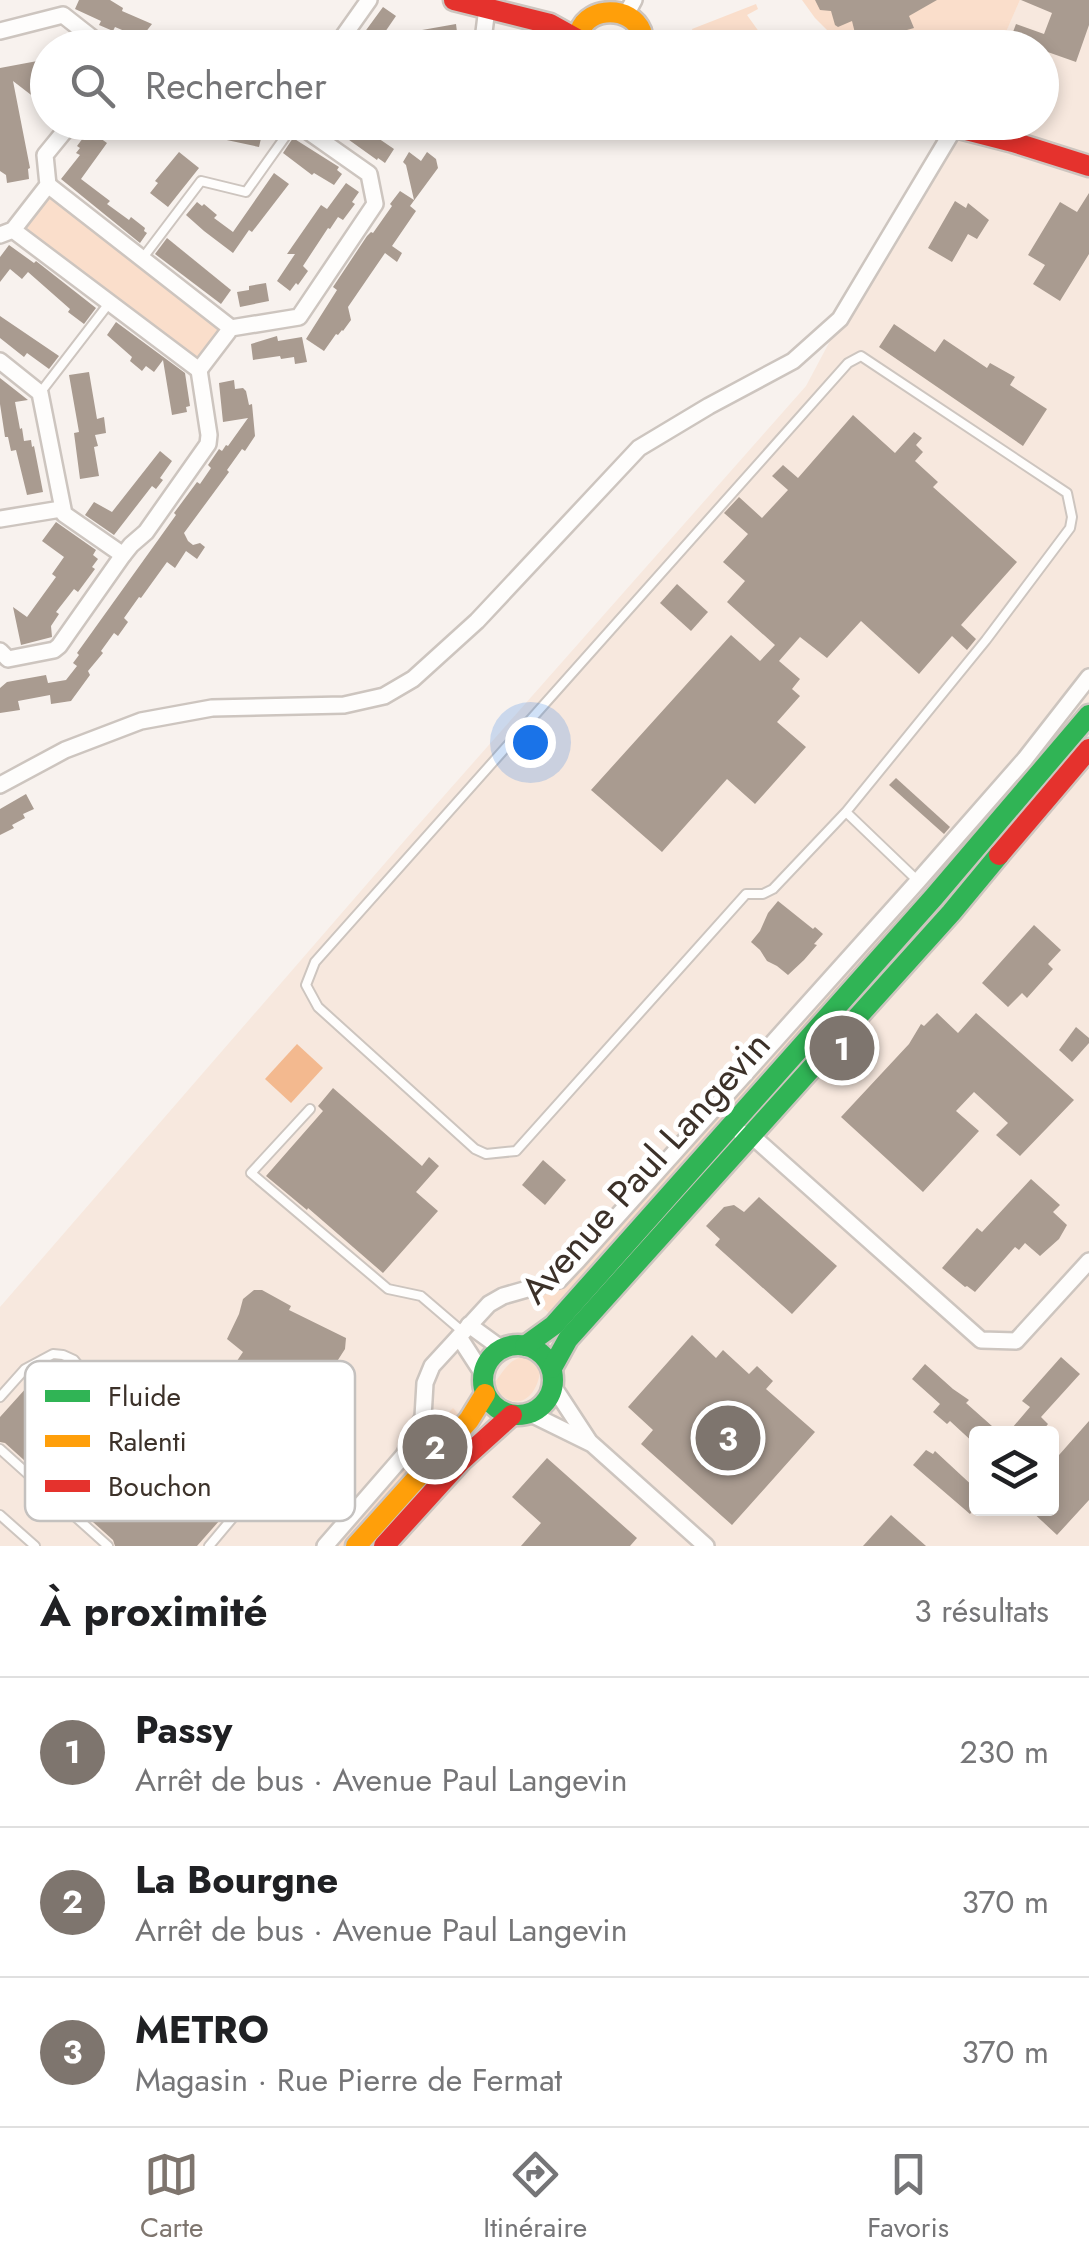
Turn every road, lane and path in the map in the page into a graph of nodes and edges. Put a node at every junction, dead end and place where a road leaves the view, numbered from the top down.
1 (50, 0) edge
2 (369, 0) edge
3 (454, 0) edge
4 (625, 4) edge
5 (487, 8) junction
6 (52, 19) junction
7 (81, 30) edge
8 (348, 30) edge
9 (484, 30) edge
10 (565, 30) edge
11 (584, 30) edge
12 (643, 30) edge
13 (0, 31) edge
14 (57, 140) edge
15 (289, 140) edge
16 (323, 140) edge
17 (937, 140) edge
18 (1006, 140) edge
19 (1089, 166) edge
20 (48, 185) junction
21 (6, 232) edge
22 (142, 259) junction
23 (110, 302) junction
24 (231, 328) junction
25 (0, 361) edge
26 (199, 370) junction
27 (40, 393) junction
28 (61, 509) junction
29 (0, 519) edge
30 (123, 554) junction
31 (0, 651) edge
32 (1089, 676) edge
33 (1089, 716) edge
34 (1089, 748) edge
35 (0, 785) edge
36 (846, 812) junction
37 (918, 881) junction
38 (934, 897) junction
39 (951, 913) junction
40 (310, 1109) dead end
41 (727, 1130) junction
42 (752, 1136) junction
43 (1089, 1262) edge
44 (464, 1331) junction
45 (525, 1346) junction
46 (502, 1349) junction
47 (40, 1361) edge
48 (75, 1361) edge
49 (25, 1369) edge
50 (552, 1377) junction
51 (484, 1384) junction
52 (0, 1397) edge
53 (522, 1414) junction
54 (592, 1444) junction
55 (0, 1448) edge
56 (25, 1471) edge
57 (355, 1511) edge
58 (0, 1515) edge
59 (80, 1521) edge
60 (229, 1521) edge
61 (346, 1521) edge
62 (36, 1546) edge
63 (108, 1546) edge
64 (208, 1546) edge
65 (324, 1546) edge
66 (356, 1546) edge
67 (384, 1546) edge
68 (706, 1546) edge

1 - 6 street
2 - 8 street
3 - 5 main road
4 - 11 main road
4 - 12 main road
5 - 9 street
5 - 10 main road
6 - 7 street
6 - 13 street
14 - 20 street
15 - 22 lane
16 - 24 street
17 - 35 street
18 - 19 main road
20 - 21 street
20 - 22 street
21 - 23 street
22 - 24 street
23 - 26 street
23 - 27 lane
24 - 26 street
25 - 27 street
26 - 30 street
27 - 28 street
28 - 29 street
28 - 30 street
30 - 31 street
32 - 37 street
33 - 38 main road, Avenue Paul Langevin
34 - 39 main road, Avenue Paul Langevin
36 - 36 lane
36 - 37 lane
37 - 38 street
37 - 44 street
38 - 39 street
38 - 41 main road, Avenue Paul Langevin
39 - 42 main road, Avenue Paul Langevin
40 - 44 lane
41 - 42 street
41 - 45 main road, Avenue Paul Langevin
42 - 43 street
42 - 50 main road, Avenue Paul Langevin
44 - 46 street
44 - 51 street
44 - 57 street
45 - 46 main road
45 - 50 main road
46 - 51 main road
47 - 48 lane
49 - 52 lane
50 - 53 main road
50 - 54 street
51 - 53 main road
51 - 66 main road
53 - 54 street
53 - 67 main road
54 - 68 street
55 - 56 lane
58 - 62 lane
59 - 63 lane
60 - 64 lane
61 - 65 street

